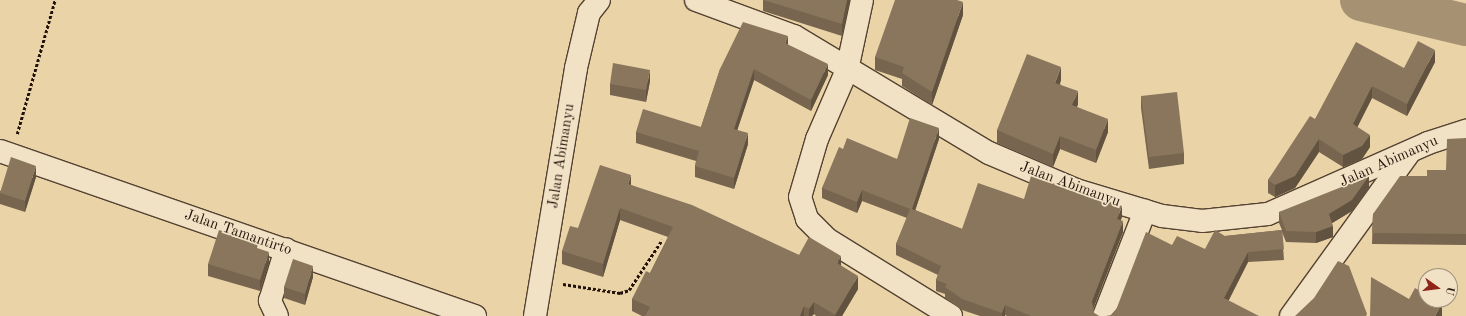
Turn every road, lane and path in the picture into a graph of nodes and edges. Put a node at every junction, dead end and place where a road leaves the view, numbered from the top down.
1 (56, 0) edge
2 (599, 0) edge
3 (696, 0) edge
4 (862, 1) edge
5 (847, 70) junction
6 (1466, 131) edge
7 (1411, 150) junction
8 (5, 153) edge
9 (1145, 211) junction
10 (662, 240) dead end
11 (286, 249) junction
12 (542, 279) junction
13 (938, 313) edge
14 (277, 316) edge
15 (475, 316) edge
16 (535, 316) edge
17 (1104, 316) edge
18 (1291, 316) edge

1 - 8 path
2 - 12 street, Jalan Abimanyu
3 - 5 street, Jalan Abimanyu
4 - 5 street
5 - 9 street, Jalan Abimanyu
5 - 13 street
6 - 7 street, Jalan Abimanyu
7 - 9 street, Jalan Abimanyu
7 - 18 street
8 - 11 street, Jalan Tamantirto
9 - 17 street
10 - 12 path
11 - 14 street
11 - 15 street, Jalan Tamantirto
12 - 16 street, Jalan Abimanyu

